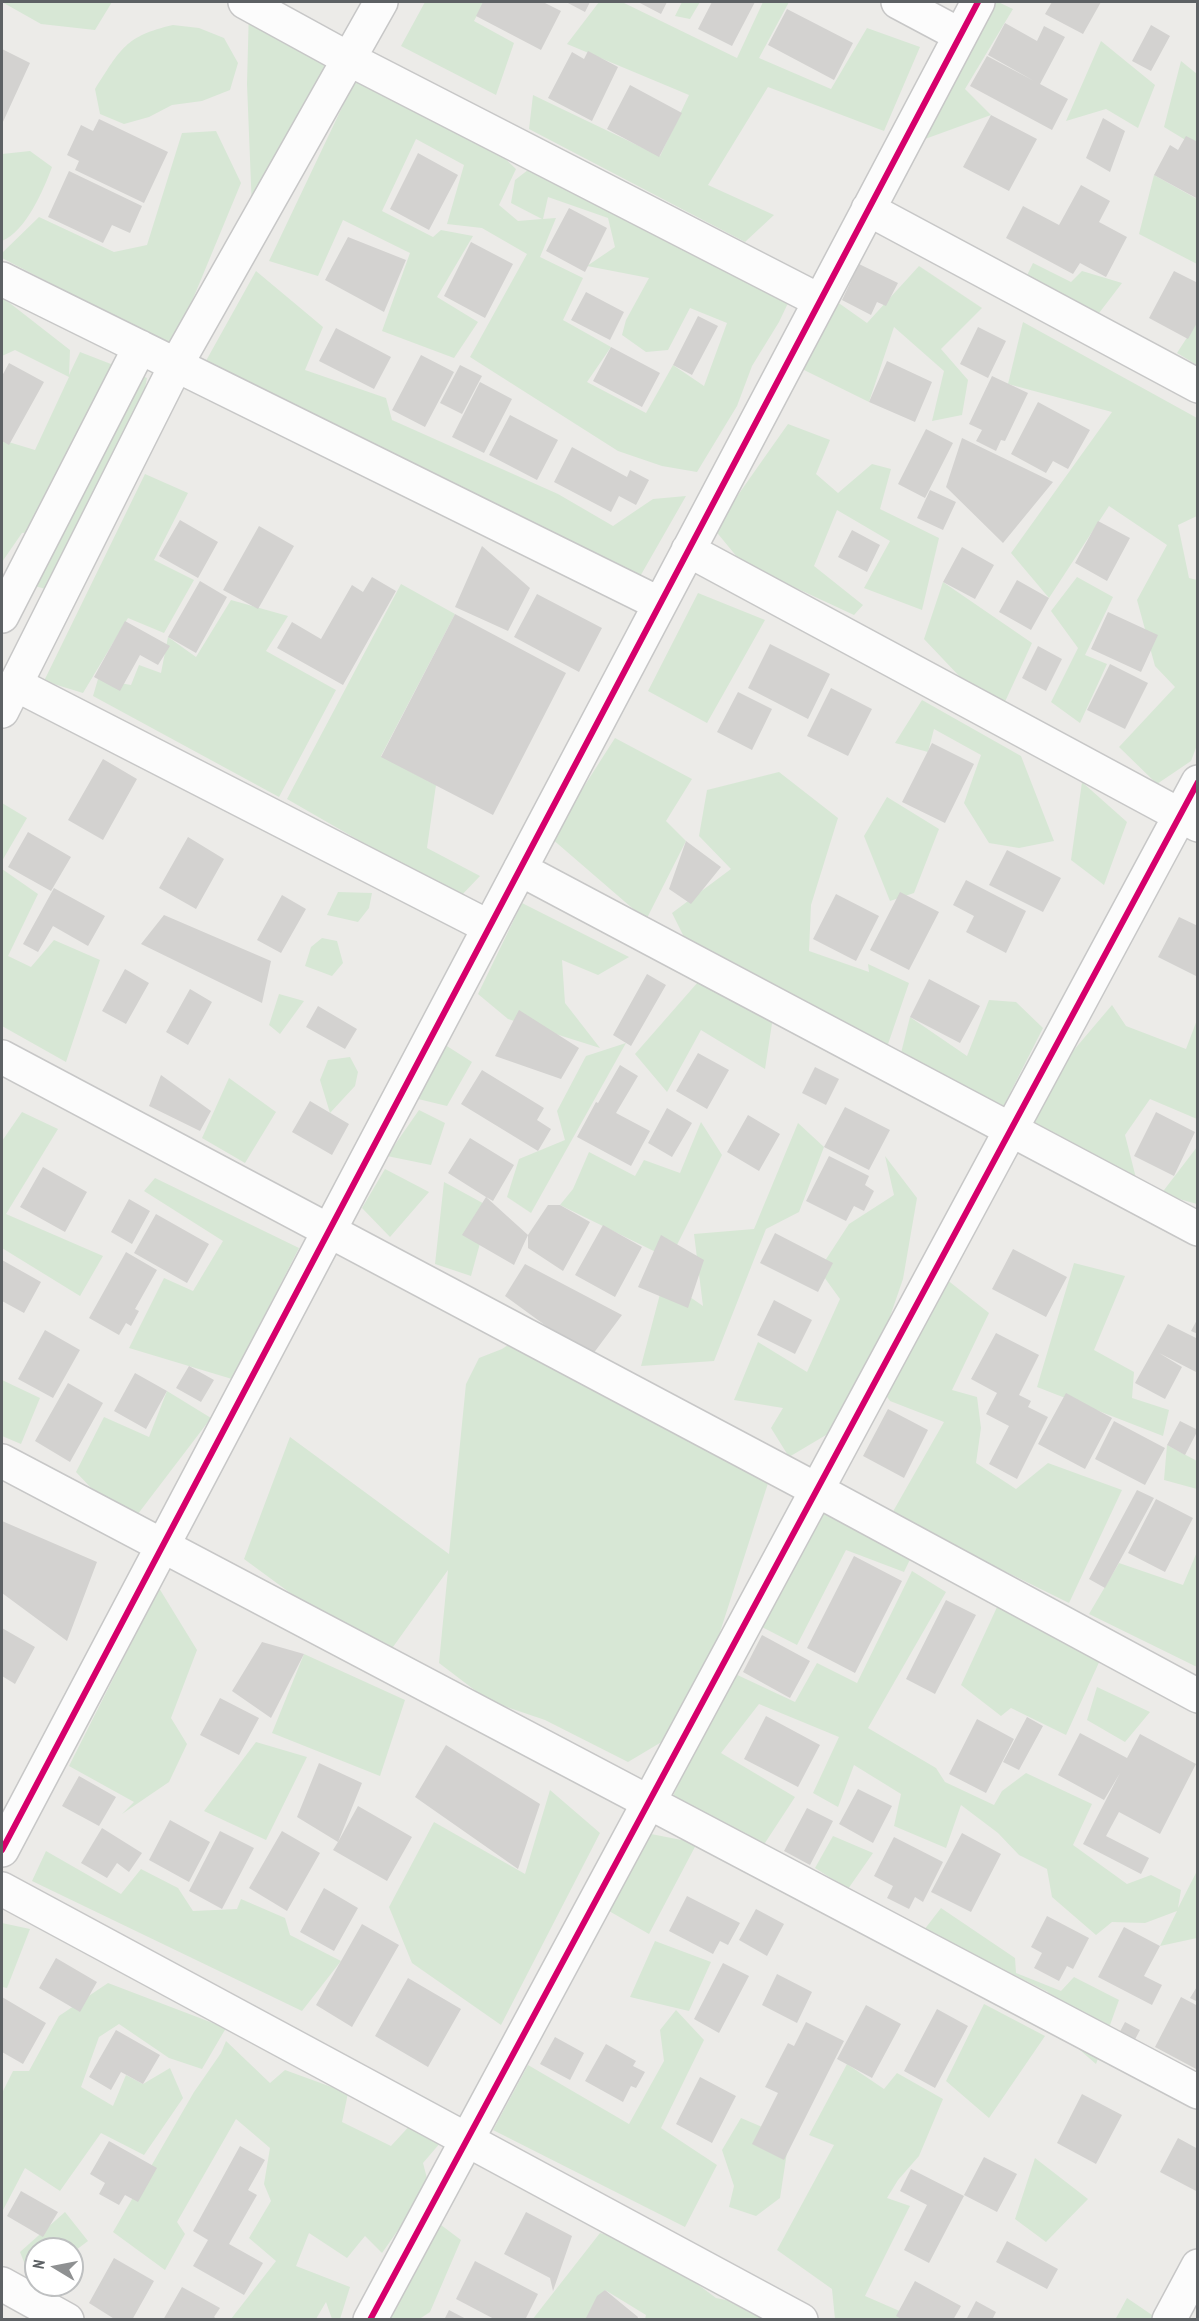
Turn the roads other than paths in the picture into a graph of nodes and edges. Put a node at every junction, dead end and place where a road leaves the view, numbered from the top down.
1 (245, 2) edge
2 (381, 2) edge
3 (898, 2) edge
4 (978, 2) edge
5 (960, 35) junction
6 (349, 59) junction
7 (868, 209) junction
8 (2, 279) edge
9 (820, 301) junction
10 (140, 347) junction
11 (176, 365) junction
12 (1197, 386) edge
13 (688, 550) junction
14 (660, 604) junction
15 (2, 616) edge
16 (8, 697) edge
17 (1197, 782) edge
18 (1188, 820) edge
19 (520, 869) junction
20 (489, 927) junction
21 (2, 1057) edge
22 (1011, 1128) junction
23 (1197, 1229) edge
24 (328, 1231) junction
25 (2, 1461) edge
26 (817, 1490) junction
27 (162, 1545) junction
28 (1197, 1696) edge
29 (649, 1802) junction
30 (2, 1850) edge
31 (2, 1889) edge
32 (1197, 2092) edge
33 (467, 2140) junction
34 (1197, 2266) edge
35 (2, 2284) edge
36 (67, 2319) edge
37 (370, 2319) edge
38 (801, 2319) edge
39 (1169, 2319) edge

1 - 6 street
2 - 6 street
3 - 5 street
4 - 5 street
5 - 7 street
6 - 9 street
6 - 11 street
7 - 9 street
7 - 12 street
8 - 10 street
9 - 13 street
10 - 11 street
10 - 15 street
11 - 14 street
11 - 16 street
13 - 14 street
13 - 18 street
14 - 19 street
16 - 20 street
17 - 18 street
18 - 22 street
19 - 20 street
19 - 22 street
20 - 24 street
21 - 24 street
22 - 23 street
22 - 26 street
24 - 26 street
24 - 27 street
25 - 27 street
26 - 28 street
26 - 29 street
27 - 29 street
27 - 30 street
29 - 32 street
29 - 33 street
31 - 33 street
33 - 37 street
33 - 38 street
34 - 39 street
35 - 36 street

